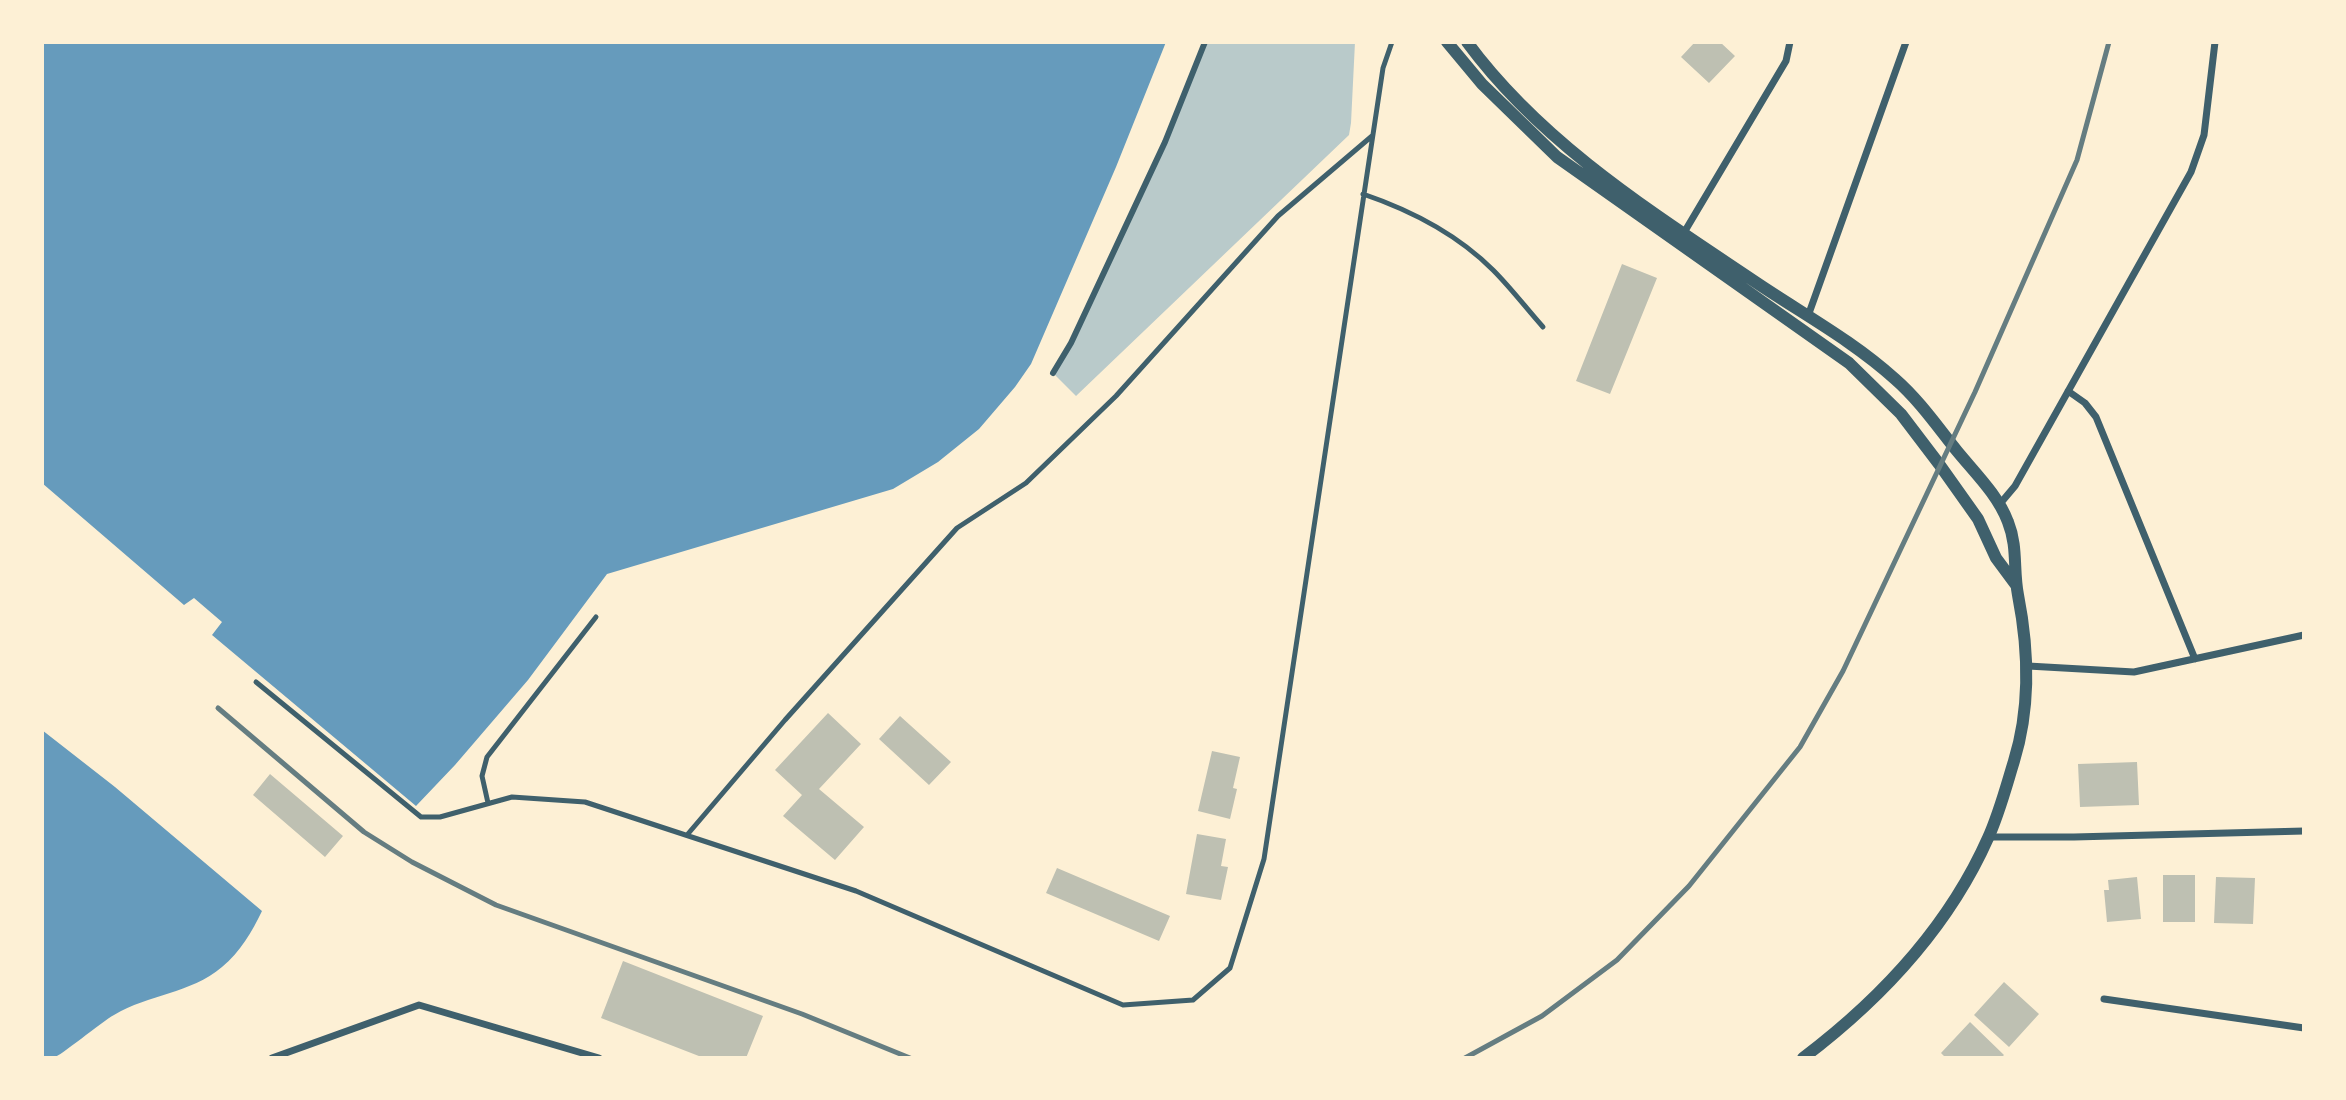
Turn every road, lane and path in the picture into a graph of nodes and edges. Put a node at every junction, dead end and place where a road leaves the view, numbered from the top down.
1 (1205, 42) edge
2 (1392, 42) edge
3 (1447, 42) edge
4 (1467, 42) edge
5 (1779, 42) edge
6 (1906, 42) edge
7 (2215, 42) edge
8 (1790, 46) edge
9 (1372, 136) junction
10 (1363, 194) junction
11 (1680, 238) junction
12 (1808, 316) junction
13 (1543, 327) dead end
14 (1053, 373) dead end
15 (2068, 391) junction
16 (1997, 502) junction
17 (2016, 586) junction
18 (596, 617) dead end
19 (2304, 635) edge
20 (2195, 659) junction
21 (2028, 666) junction
22 (256, 682) dead end
23 (488, 803) junction
24 (2304, 831) edge
25 (687, 835) junction
26 (1989, 837) junction
27 (2104, 999) dead end
28 (2304, 1028) edge
29 (272, 1058) edge
30 (599, 1058) edge
31 (1803, 1058) edge

1 - 14 street
2 - 9 lane
3 - 11 street
4 - 11 street
5 - 8 street
6 - 12 street
7 - 15 street
8 - 11 street
9 - 10 lane
9 - 25 lane
10 - 13 lane
10 - 25 lane
11 - 12 street
11 - 17 street
12 - 16 street
15 - 16 street
15 - 20 street
16 - 17 street
17 - 21 street
18 - 23 lane
19 - 20 street
20 - 21 street
21 - 26 street
22 - 23 lane
23 - 25 lane
24 - 26 street
26 - 31 street
27 - 28 street
29 - 30 street

